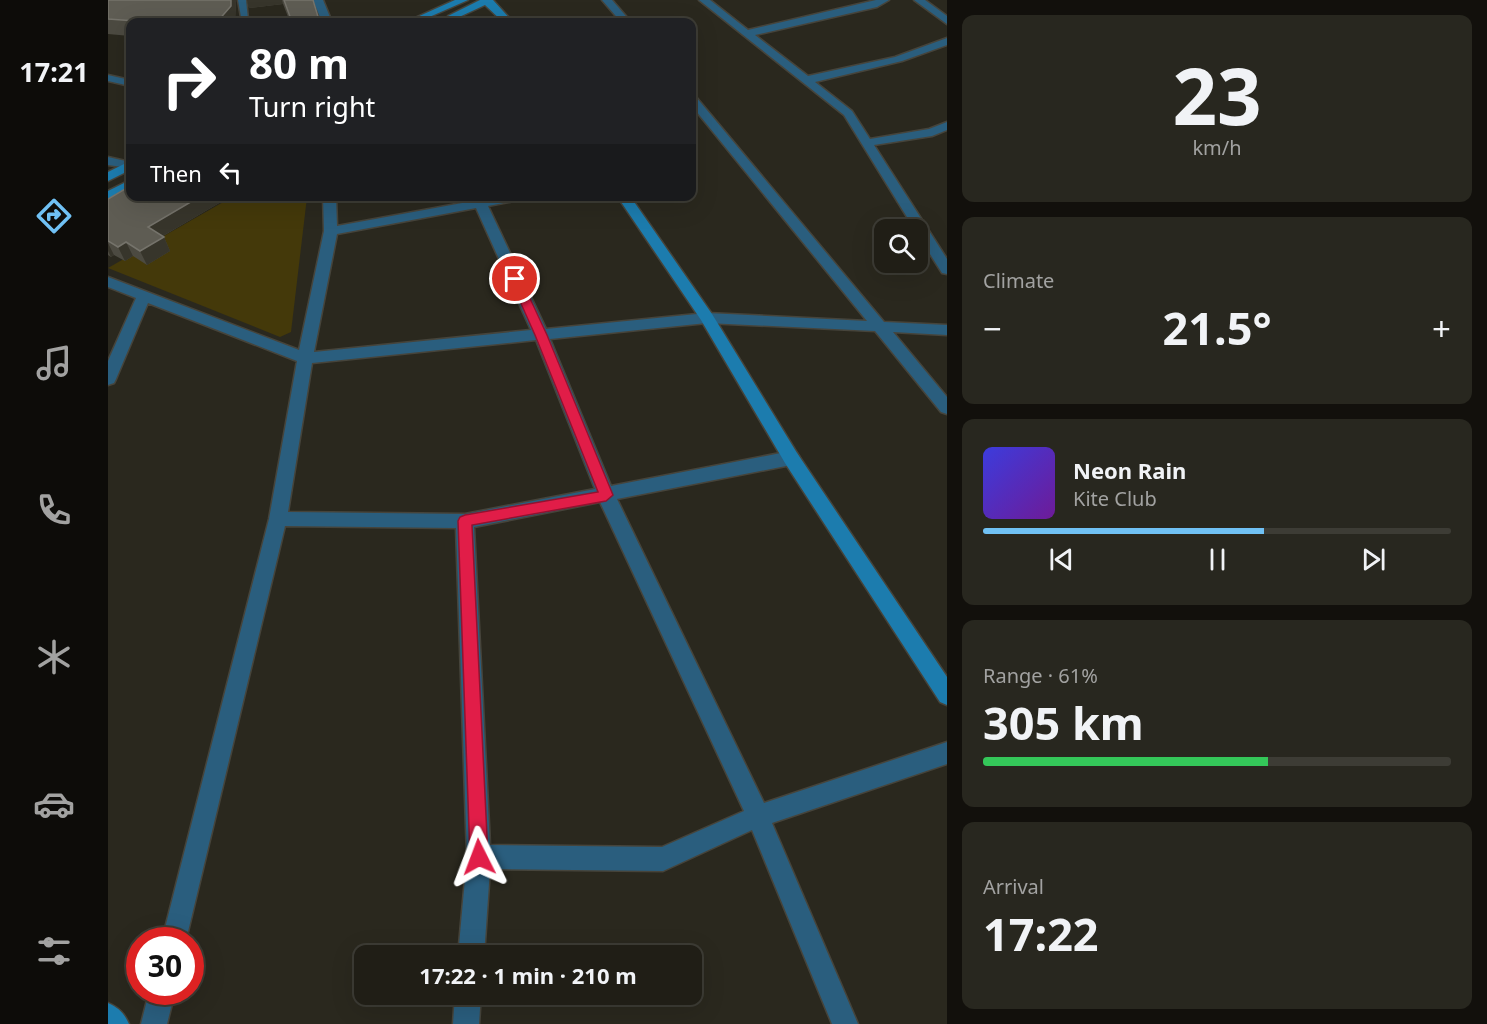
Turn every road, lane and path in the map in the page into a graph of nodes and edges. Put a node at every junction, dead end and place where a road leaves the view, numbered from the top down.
1 (242, 0) edge
2 (318, 0) edge
3 (463, 0) edge
4 (488, 0) edge
5 (607, 0) edge
6 (704, 0) edge
7 (884, 0) edge
8 (919, 0) edge
9 (245, 17) dead end
10 (325, 18) edge
11 (420, 18) edge
12 (447, 18) edge
13 (504, 18) edge
14 (623, 18) edge
15 (947, 21) edge
16 (748, 33) junction
17 (947, 41) edge
18 (108, 78) edge
19 (807, 80) junction
20 (126, 82) edge
21 (696, 104) edge
22 (947, 126) edge
23 (866, 144) junction
24 (108, 161) edge
25 (126, 164) edge
26 (126, 167) edge
27 (108, 177) edge
28 (126, 186) edge
29 (108, 196) edge
30 (328, 201) edge
31 (474, 201) edge
32 (479, 201) edge
33 (625, 201) edge
34 (331, 231) junction
35 (947, 270) edge
36 (108, 282) edge
37 (144, 296) junction
38 (707, 318) junction
39 (880, 328) junction
40 (947, 330) edge
41 (541, 335) junction
42 (305, 358) junction
43 (108, 379) edge
44 (947, 408) edge
45 (791, 458) junction
46 (606, 495) junction
47 (278, 519) junction
48 (465, 521) junction
49 (947, 695) edge
50 (947, 753) edge
51 (758, 816) junction
52 (479, 857) junction
53 (177, 927) edge
54 (472, 945) edge
55 (159, 1005) edge
56 (467, 1005) edge
57 (108, 1016) edge
58 (116, 1024) edge
59 (154, 1024) edge
60 (466, 1024) edge
61 (845, 1024) edge

1 - 9 lane
2 - 10 street
3 - 11 street
4 - 12 street
4 - 13 street
5 - 14 street
6 - 16 street
7 - 16 street
8 - 15 street
16 - 19 street
17 - 19 street
18 - 20 street
19 - 23 street
21 - 39 street
22 - 23 street
23 - 35 street
24 - 25 street
26 - 27 street
28 - 29 street
30 - 34 street
31 - 34 street
32 - 41 street
33 - 38 street
34 - 42 street
36 - 37 street
37 - 42 street
37 - 43 street
38 - 39 street
38 - 41 street
38 - 45 street
39 - 40 street
39 - 44 street
41 - 42 street
41 - 46 street
42 - 47 street
45 - 46 street
45 - 49 street
46 - 48 street
46 - 51 street
47 - 48 street
47 - 53 street
48 - 52 street
50 - 51 street
51 - 52 street
51 - 61 street
52 - 54 street
55 - 59 street
56 - 60 street
57 - 58 street

